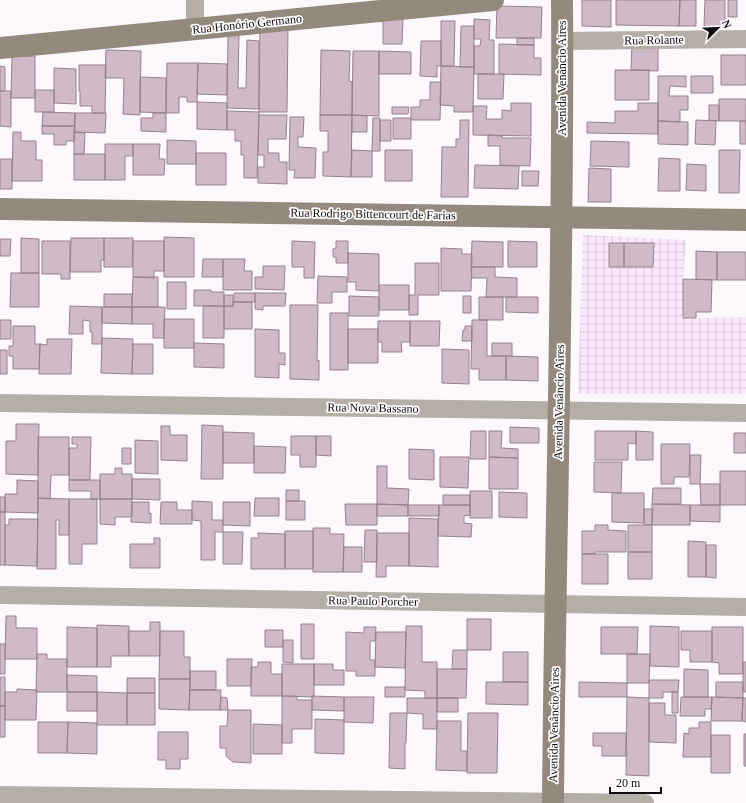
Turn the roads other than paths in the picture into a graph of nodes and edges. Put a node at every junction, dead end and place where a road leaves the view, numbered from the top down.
1 (195, 0) edge
2 (493, 0) edge
3 (562, 0) edge
4 (195, 29) junction
5 (746, 39) edge
6 (562, 41) junction
7 (0, 48) edge
8 (0, 209) edge
9 (561, 217) junction
10 (746, 220) edge
11 (0, 403) edge
12 (559, 411) junction
13 (746, 413) edge
14 (0, 595) edge
15 (556, 604) junction
16 (746, 607) edge
17 (0, 795) edge
18 (553, 802) edge
19 (645, 803) edge

1 - 4 street
2 - 4 street, Rua Honório Germano
3 - 6 street, Avenida Venâncio Aires
4 - 7 street, Rua Honório Germano
5 - 6 street, Rua Rolante
6 - 9 street, Avenida Venâncio Aires
8 - 9 street, Rua Rodrigo Bittencourt de Farias
9 - 10 street, Rua Rodrigo Bittencourt de Farias
9 - 12 street, Avenida Venâncio Aires
11 - 12 street, Rua Nova Bassano
12 - 13 street, Rua Nova Bassano
12 - 15 street, Avenida Venâncio Aires
14 - 15 street, Rua Paulo Porcher
15 - 16 street, Rua Paulo Porcher
15 - 18 street, Avenida Venâncio Aires
17 - 18 street
18 - 19 street

